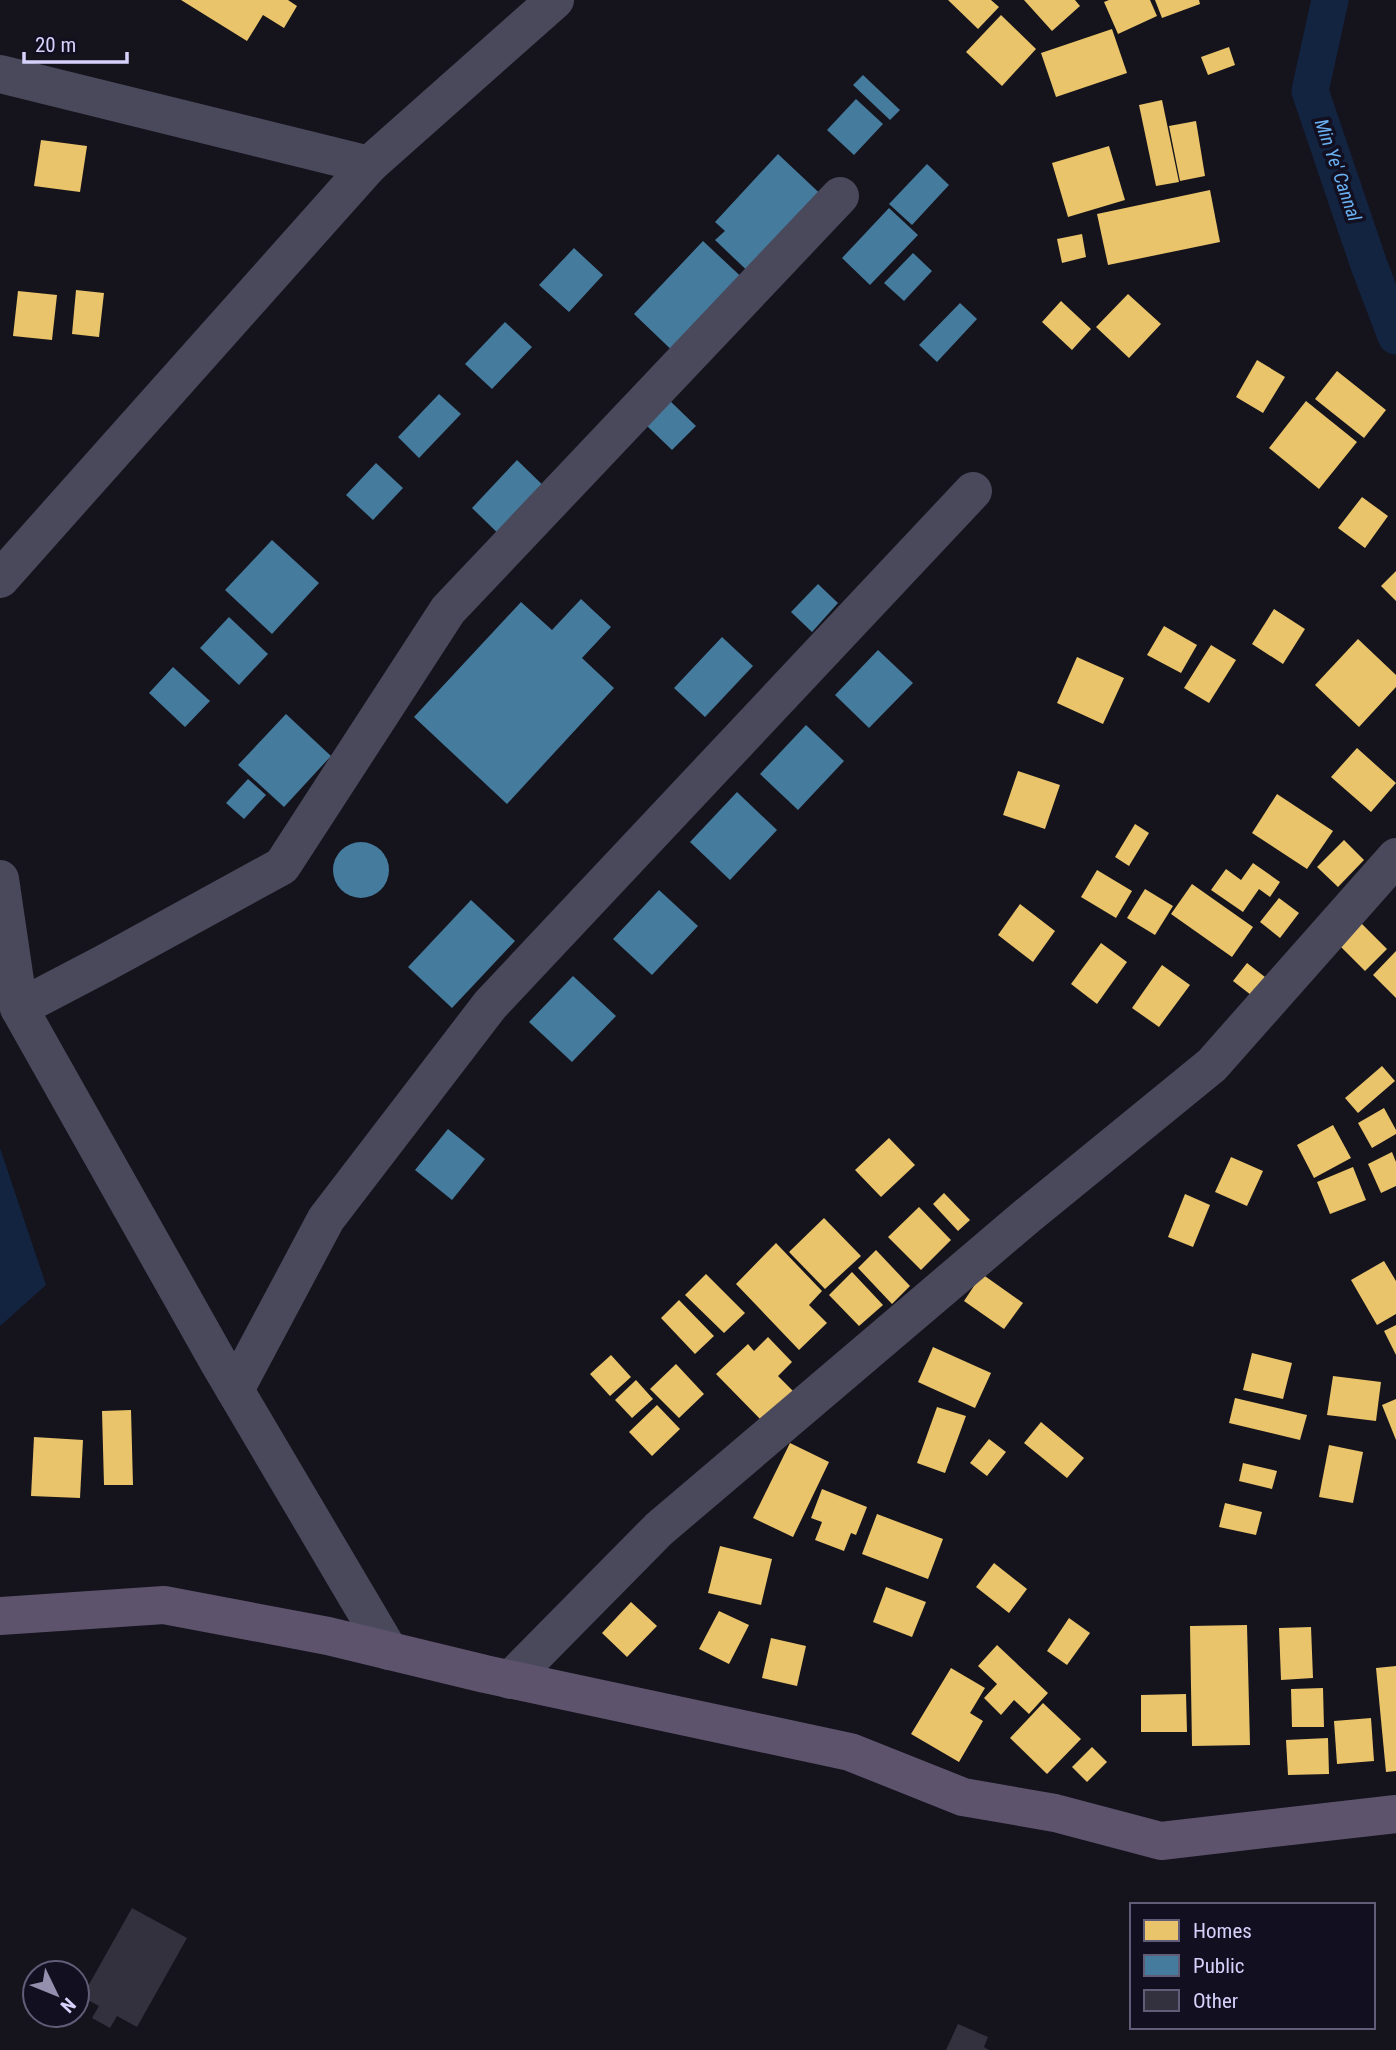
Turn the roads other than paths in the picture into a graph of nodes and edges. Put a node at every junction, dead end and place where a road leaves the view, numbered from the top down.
1 (555, 0) edge
2 (0, 74) edge
3 (369, 165) junction
4 (840, 196) dead end
5 (973, 491) dead end
6 (0, 579) edge
7 (1396, 857) edge
8 (0, 879) edge
9 (19, 1007) junction
10 (235, 1390) junction
11 (0, 1616) edge
12 (389, 1651) junction
13 (510, 1679) junction
14 (1396, 1814) edge

1 - 3 street
2 - 3 street
3 - 6 street
4 - 9 street
5 - 10 street
7 - 13 street
8 - 9 street
9 - 10 street
10 - 12 street
11 - 12 main road
12 - 13 main road
13 - 14 main road

